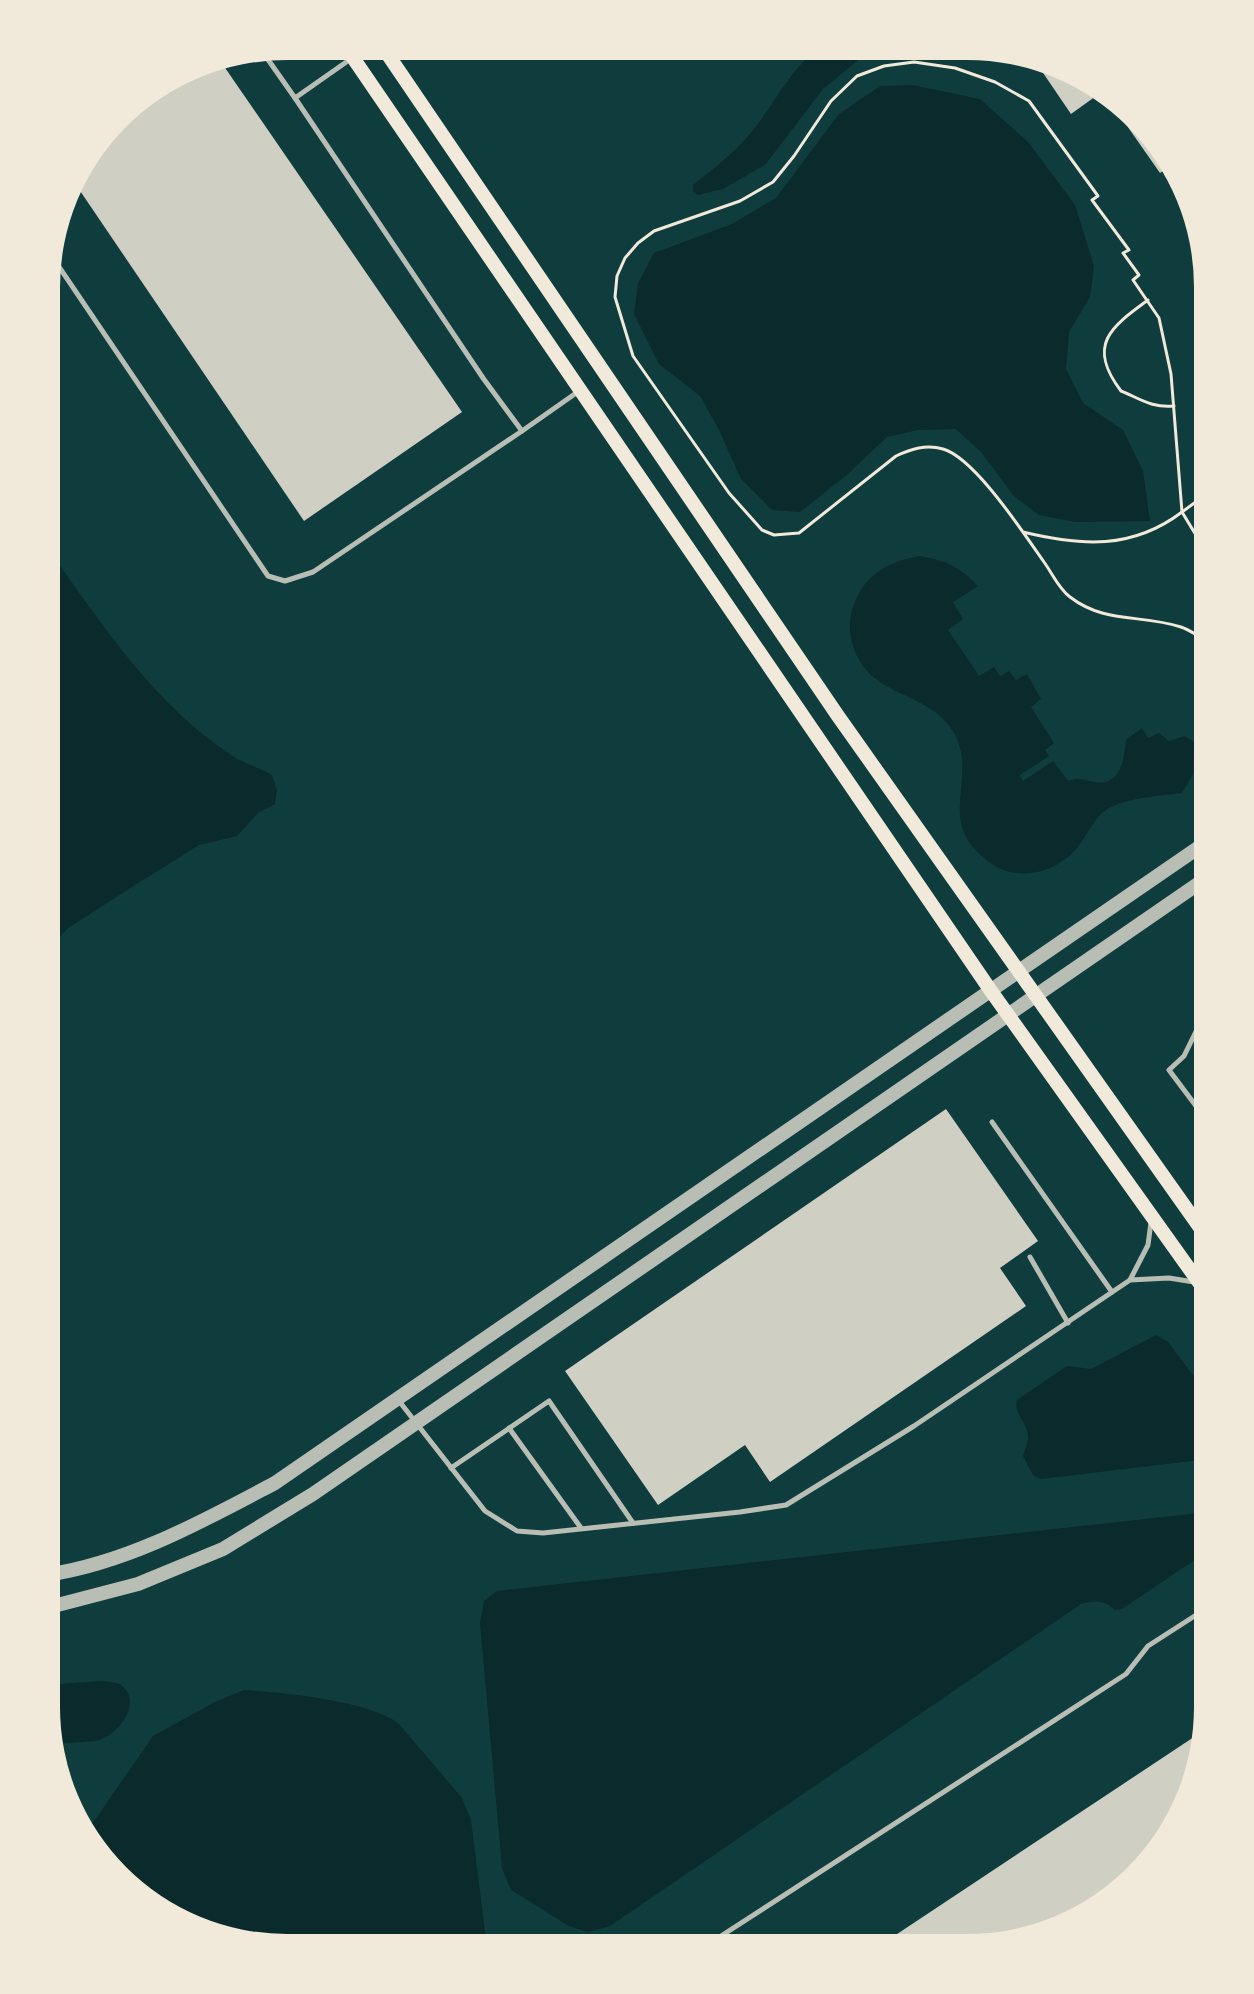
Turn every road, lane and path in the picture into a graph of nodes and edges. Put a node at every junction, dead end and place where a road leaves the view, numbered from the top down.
1 (340, 60) edge
2 (354, 60) edge
3 (392, 60) edge
4 (269, 61) edge
5 (295, 98) junction
6 (61, 270) edge
7 (1148, 300) junction
8 (580, 390) junction
9 (1174, 406) junction
10 (522, 431) junction
11 (1194, 503) edge
12 (1182, 512) junction
13 (1023, 532) junction
14 (1194, 532) edge
15 (1194, 634) edge
16 (1194, 851) edge
17 (1194, 886) edge
18 (1017, 972) junction
19 (991, 991) junction
20 (1034, 995) junction
21 (1007, 1014) junction
22 (1194, 1036) edge
23 (1194, 1103) edge
24 (992, 1122) dead end
25 (1152, 1217) junction
26 (1194, 1219) edge
27 (1030, 1257) dead end
28 (1194, 1276) edge
29 (1130, 1280) junction
30 (1194, 1286) edge
31 (1112, 1292) junction
32 (1068, 1323) junction
33 (397, 1399) junction
34 (415, 1424) junction
35 (509, 1428) junction
36 (451, 1468) junction
37 (633, 1523) junction
38 (582, 1529) junction
39 (60, 1573) edge
40 (60, 1604) edge
41 (1194, 1616) edge
42 (724, 1934) edge

1 - 5 lane
2 - 8 main road
3 - 18 main road
4 - 5 lane
5 - 10 lane
6 - 10 lane
7 - 9 path
7 - 9 path
7 - 13 path
8 - 10 lane
8 - 19 main road
9 - 12 path
11 - 12 path
12 - 13 path
12 - 14 path
13 - 15 path
16 - 18 street
17 - 20 street
18 - 19 street
18 - 20 main road
19 - 21 main road
19 - 33 street
20 - 21 street
20 - 26 main road
21 - 25 main road
21 - 34 street
22 - 23 lane
24 - 31 lane
25 - 28 main road
25 - 29 lane
27 - 32 lane
29 - 30 lane
29 - 31 lane
31 - 32 lane
32 - 37 lane
33 - 34 lane
33 - 39 street
34 - 36 lane
34 - 40 street
35 - 36 lane
35 - 37 lane
35 - 38 lane
36 - 38 lane
37 - 38 lane
41 - 42 lane

